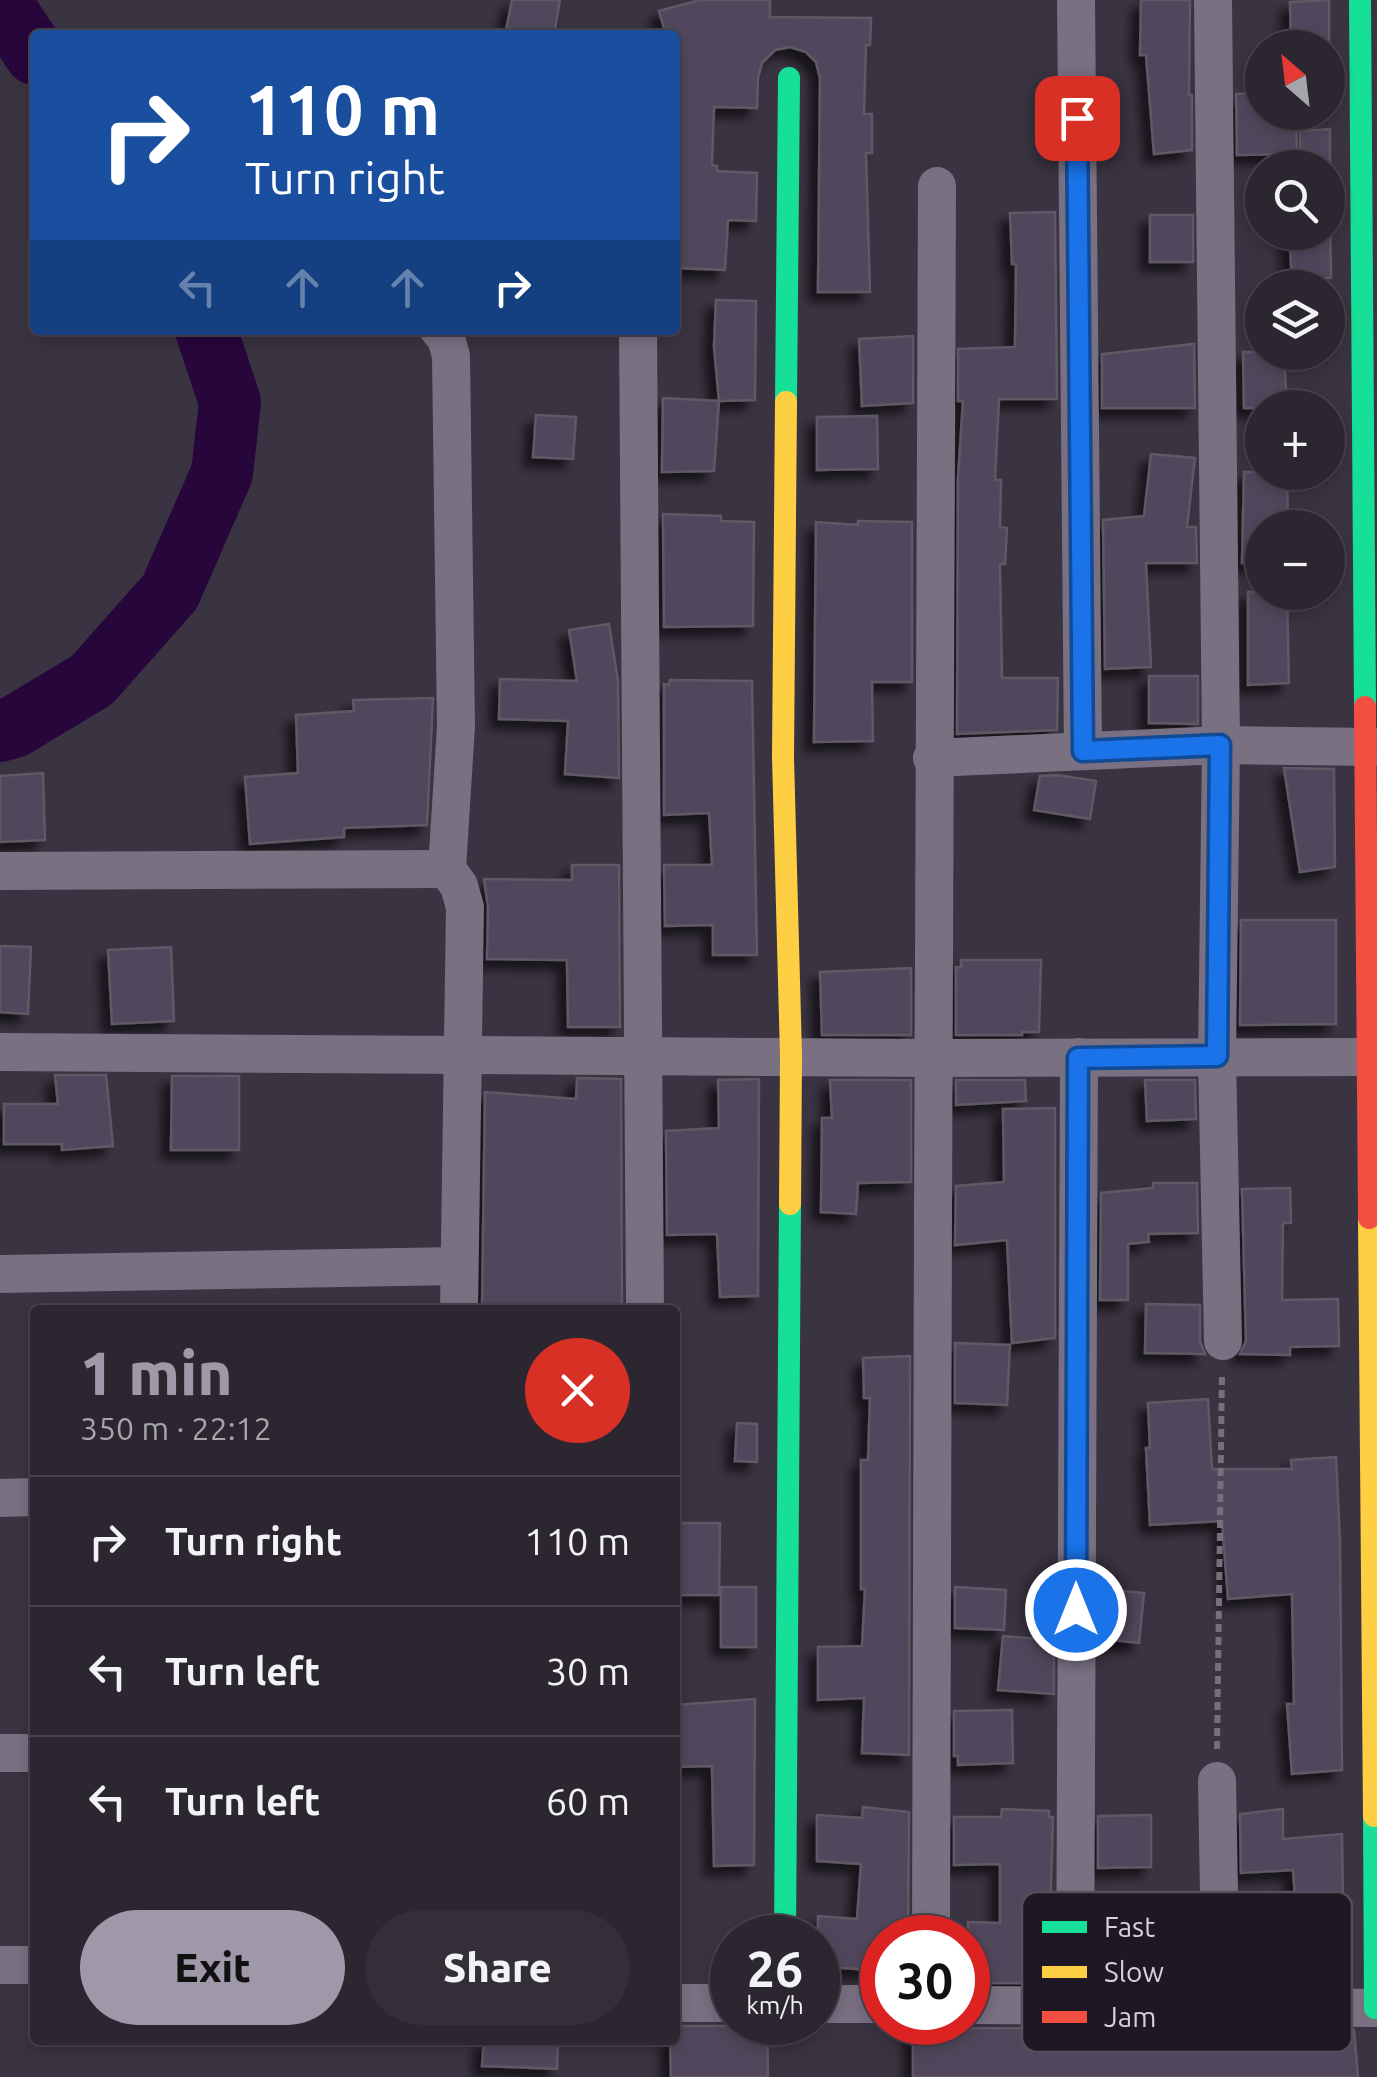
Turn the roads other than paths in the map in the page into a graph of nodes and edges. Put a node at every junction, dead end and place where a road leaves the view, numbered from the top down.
1 (1076, 0) edge
2 (1212, 0) edge
3 (1360, 0) edge
4 (789, 78) dead end
5 (938, 186) dead end
6 (443, 335) edge
7 (638, 335) edge
8 (1220, 745) junction
9 (1372, 747) edge
10 (1083, 751) junction
11 (932, 758) junction
12 (0, 870) edge
13 (447, 870) junction
14 (0, 1052) edge
15 (462, 1053) junction
16 (643, 1054) junction
17 (791, 1056) junction
18 (1217, 1056) junction
19 (1372, 1057) edge
20 (935, 1058) junction
21 (1078, 1058) junction
22 (459, 1266) junction
23 (0, 1274) edge
24 (459, 1305) edge
25 (645, 1305) edge
26 (1223, 1341) road end
27 (30, 1497) edge
28 (0, 1498) edge
29 (0, 1753) edge
30 (30, 1753) edge
31 (1217, 1781) road end
32 (1074, 1892) edge
33 (1218, 1892) edge
34 (784, 1915) edge
35 (931, 1915) edge
36 (30, 1964) edge
37 (0, 1965) edge
38 (680, 2003) edge
39 (710, 2003) edge
40 (990, 2005) edge
41 (1022, 2006) edge
42 (1376, 2008) edge

1 - 10 street
2 - 8 street
3 - 9 street
4 - 17 street
5 - 11 street
6 - 13 street
7 - 16 street
8 - 9 street
8 - 10 street
8 - 18 street
9 - 19 street
10 - 11 street
11 - 20 street
12 - 13 street
13 - 15 street
14 - 15 street
15 - 16 street
15 - 22 street
16 - 17 street
16 - 25 street
17 - 20 street
17 - 34 street
18 - 19 street
18 - 21 street
18 - 26 street
19 - 42 street
20 - 21 street
20 - 35 street
21 - 32 street
22 - 23 street
22 - 24 street
27 - 28 street
29 - 30 street
31 - 33 street
36 - 37 street
38 - 39 street
40 - 41 street

